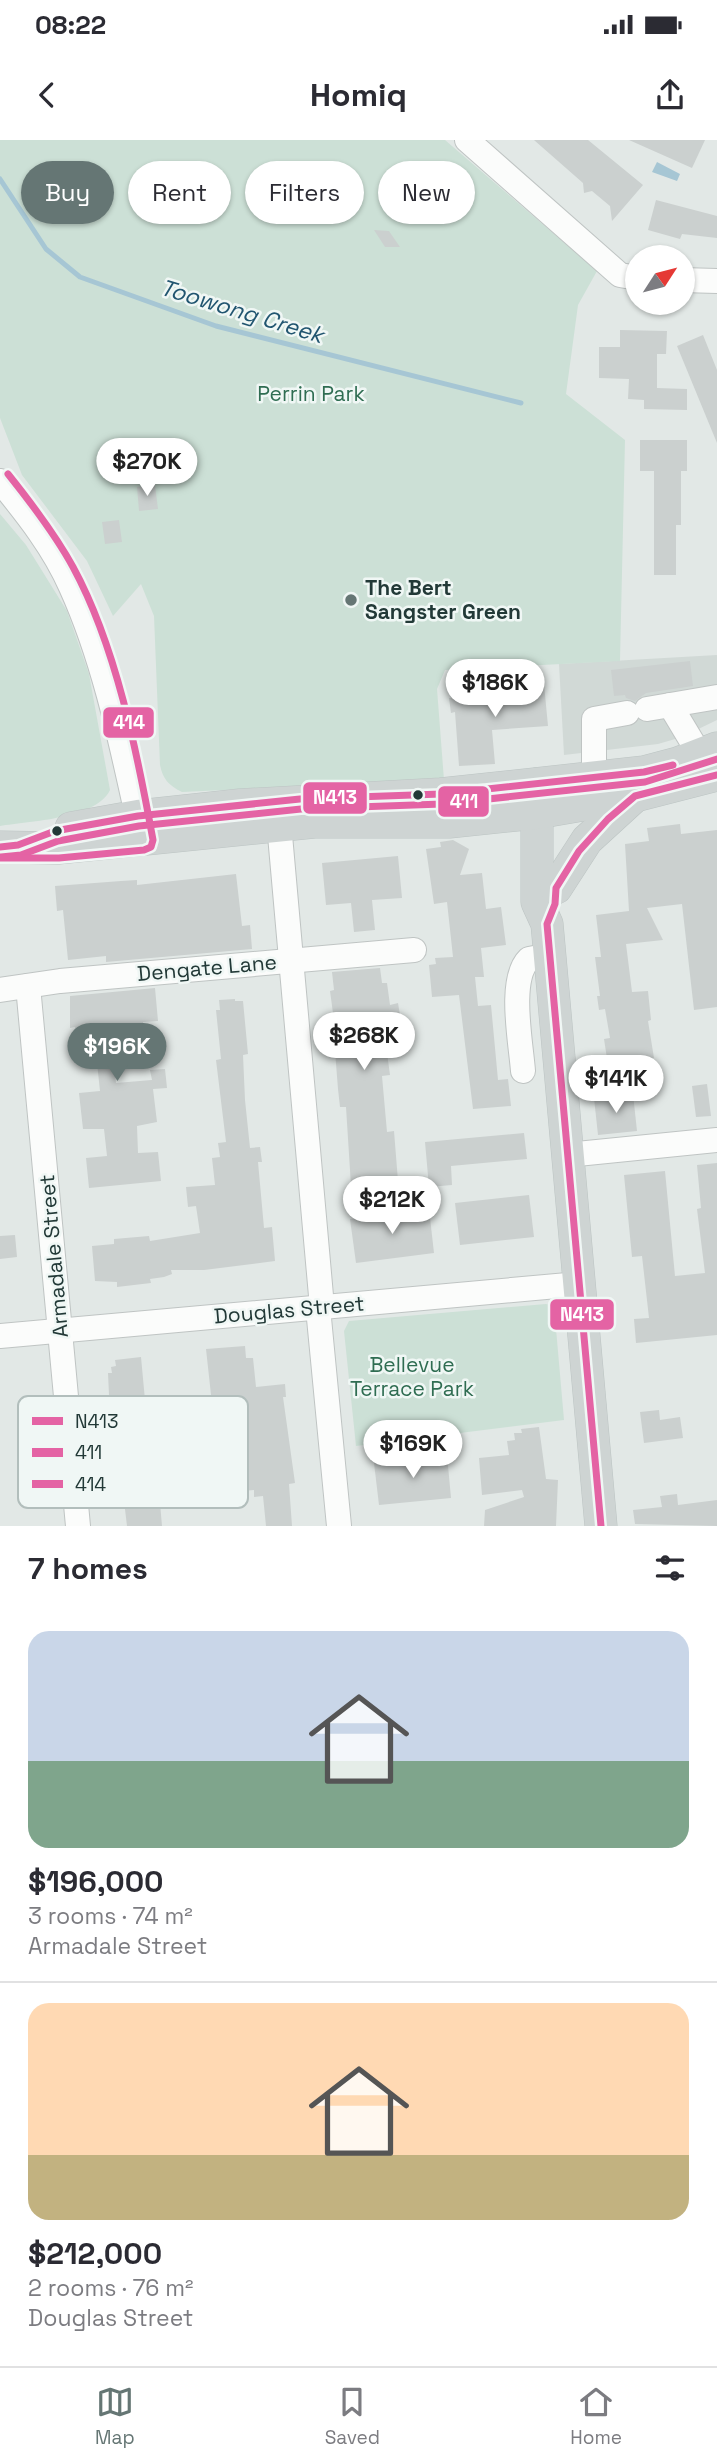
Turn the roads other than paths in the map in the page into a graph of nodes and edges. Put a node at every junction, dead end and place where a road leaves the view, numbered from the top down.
1 (467, 140) edge
2 (625, 276) edge
3 (695, 280) edge
4 (717, 281) edge
5 (0, 481) edge
6 (717, 697) edge
7 (648, 709) junction
8 (711, 760) edge
9 (594, 778) junction
10 (635, 796) junction
11 (546, 797) junction
12 (493, 817) junction
13 (279, 824) junction
14 (140, 828) junction
15 (9, 846) edge
16 (546, 881) junction
17 (414, 950) dead end
18 (550, 955) junction
19 (291, 961) junction
20 (27, 986) junction
21 (0, 990) edge
22 (523, 1071) dead end
23 (717, 1140) edge
24 (567, 1155) junction
25 (579, 1284) junction
26 (320, 1307) junction
27 (60, 1331) junction
28 (0, 1336) edge
29 (66, 1396) edge
30 (76, 1508) edge
31 (78, 1526) edge
32 (339, 1526) edge
33 (601, 1526) edge

1 - 2 street
3 - 4 street
5 - 14 street
6 - 7 street
7 - 8 street
7 - 9 street
8 - 9 main road
8 - 10 main road
9 - 11 main road
10 - 11 main road
10 - 16 main road
11 - 12 main road
11 - 14 main road
11 - 16 main road
12 - 13 main road
12 - 16 main road
13 - 14 main road
13 - 19 street
14 - 15 main road
16 - 18 main road
17 - 19 street, Dengate Lane
18 - 22 street
18 - 24 main road
19 - 20 street, Dengate Lane
19 - 26 street
20 - 21 street, Dengate Lane
20 - 27 street, Armadale Street
23 - 24 street
24 - 25 main road
25 - 26 street, Douglas Street
25 - 33 main road
26 - 27 street, Douglas Street
26 - 32 street
27 - 28 street, Douglas Street
27 - 29 street, Armadale Street
30 - 31 street, Armadale Street

